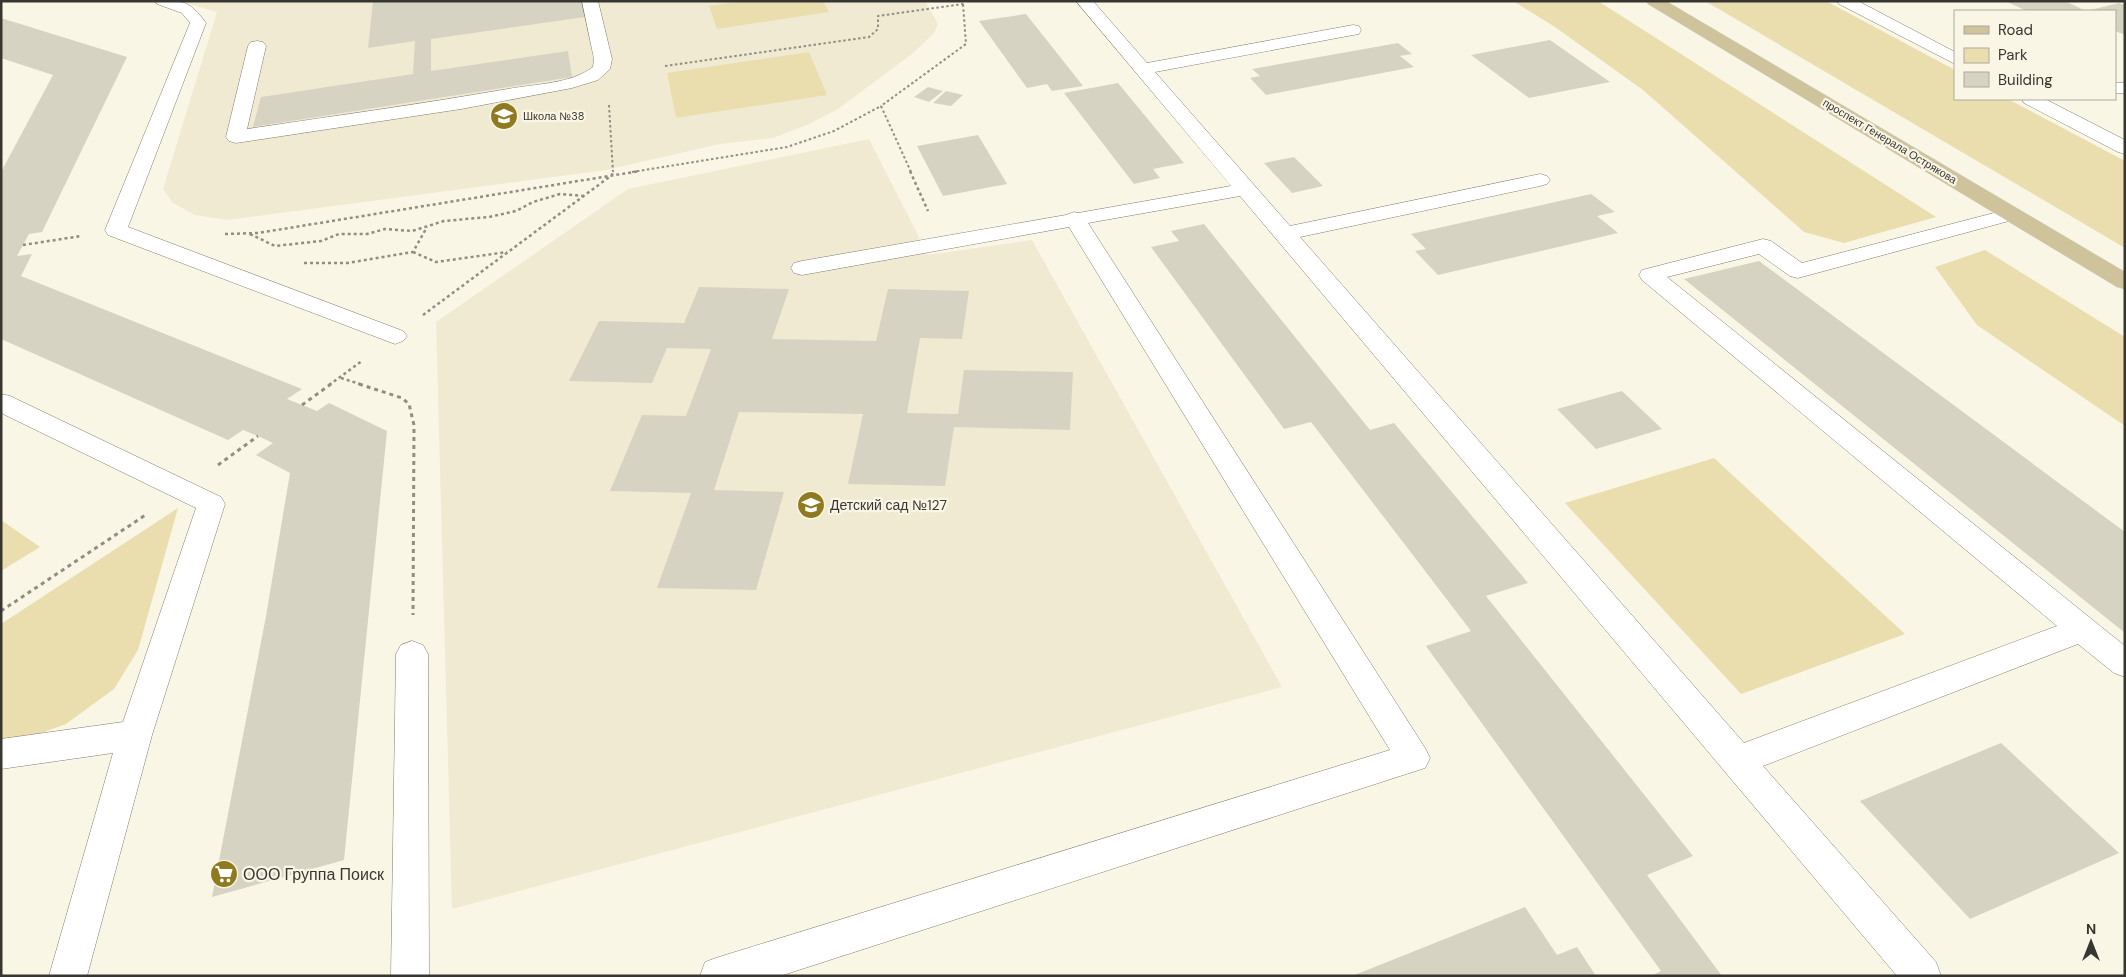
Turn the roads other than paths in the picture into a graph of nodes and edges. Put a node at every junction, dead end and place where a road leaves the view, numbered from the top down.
1 (162, 1) edge
2 (590, 1) edge
3 (1084, 1) edge
4 (1654, 1) edge
5 (1845, 1) edge
6 (1353, 30) dead end
7 (257, 46) dead end
8 (1954, 58) edge
9 (1142, 69) junction
10 (2033, 100) edge
11 (2125, 148) edge
12 (1540, 180) dead end
13 (1246, 189) junction
14 (2013, 214) junction
15 (1074, 218) junction
16 (1284, 234) junction
17 (802, 268) dead end
18 (2125, 282) edge
19 (395, 336) road end
20 (1, 402) edge
21 (2083, 630) junction
22 (412, 654) road end
23 (2125, 664) edge
24 (135, 735) junction
25 (1, 754) edge
26 (1737, 761) junction
27 (68, 976) edge
28 (410, 976) edge
29 (719, 976) edge
30 (1922, 976) edge

1 - 19 street
2 - 7 street
3 - 9 street
4 - 14 main road, проспект Генерала Острякова
5 - 8 street
6 - 9 street
9 - 13 street
10 - 11 street
12 - 16 street
13 - 15 street
13 - 16 street
14 - 18 main road, проспект Генерала Острякова
14 - 21 street
15 - 17 street
15 - 29 street
16 - 26 street
20 - 24 street
21 - 23 street
21 - 26 street
22 - 28 street
24 - 25 street
24 - 27 street
26 - 30 street

